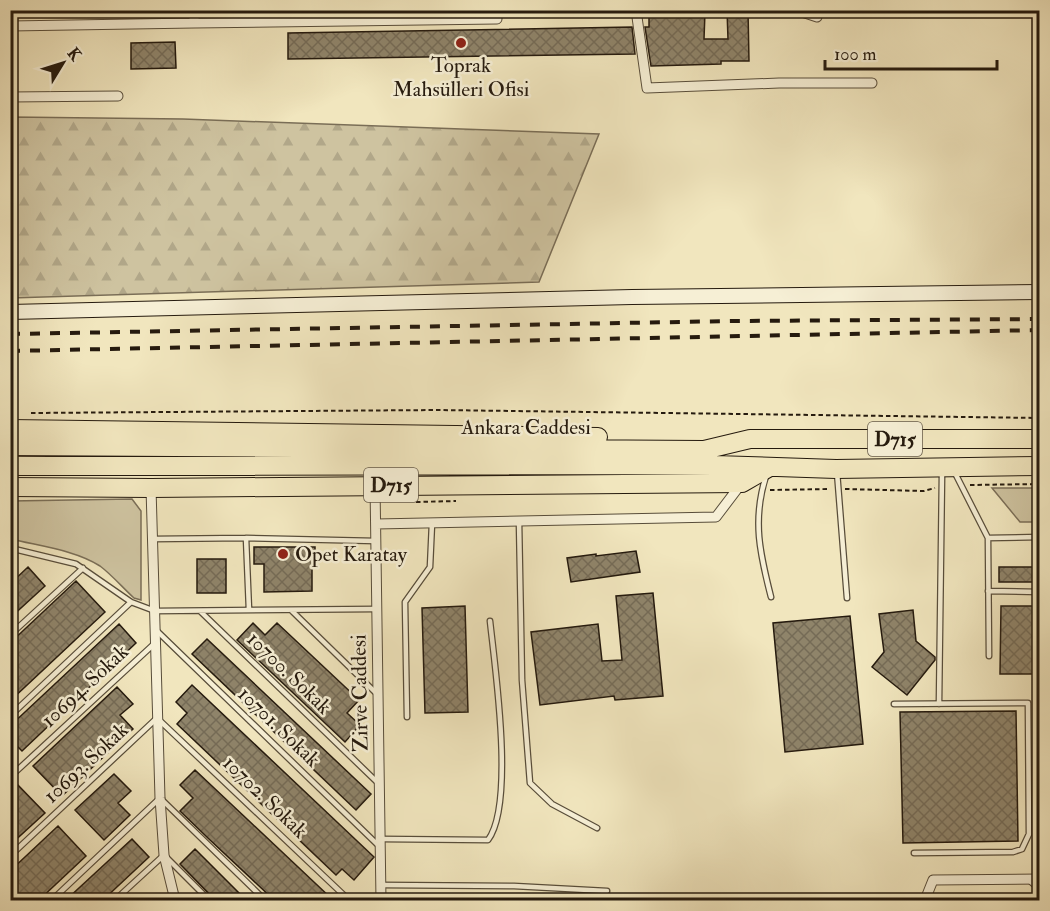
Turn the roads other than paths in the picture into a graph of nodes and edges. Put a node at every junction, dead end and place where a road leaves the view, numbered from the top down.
1 (194, 10) edge
2 (497, 10) edge
3 (636, 10) edge
4 (796, 10) edge
5 (817, 17) dead end
6 (194, 23) junction
7 (10, 26) edge
8 (872, 83) dead end
9 (118, 96) dead end
10 (10, 97) edge
11 (1040, 291) edge
12 (10, 312) edge
13 (10, 429) edge
14 (750, 439) junction
15 (1040, 440) edge
16 (10, 446) edge
17 (10, 466) edge
18 (1040, 466) edge
19 (768, 468) junction
20 (947, 468) junction
21 (836, 469) junction
22 (742, 483) junction
23 (375, 485) junction
24 (10, 487) edge
25 (151, 488) junction
26 (519, 521) junction
27 (432, 523) junction
28 (376, 524) junction
29 (1040, 537) edge
30 (246, 538) junction
31 (988, 538) junction
32 (152, 539) junction
33 (376, 541) junction
34 (11, 549) edge
35 (83, 568) junction
36 (988, 591) junction
37 (1040, 592) edge
38 (771, 597) dead end
39 (847, 598) dead end
40 (131, 603) junction
41 (377, 609) junction
42 (249, 610) junction
43 (291, 610) junction
44 (155, 611) junction
45 (200, 611) junction
46 (490, 621) dead end
47 (155, 629) junction
48 (10, 635) edge
49 (155, 643) junction
50 (989, 656) dead end
51 (378, 696) junction
52 (894, 704) dead end
53 (939, 704) junction
54 (10, 716) edge
55 (407, 717) dead end
56 (157, 718) junction
57 (10, 777) edge
58 (380, 784) junction
59 (160, 798) junction
60 (597, 828) dead end
61 (381, 844) junction
62 (914, 853) dead end
63 (164, 855) junction
64 (10, 856) edge
65 (1028, 879) junction
66 (1040, 879) edge
67 (381, 885) junction
68 (1040, 890) edge
69 (607, 891) dead end
70 (52, 900) edge
71 (115, 900) edge
72 (175, 900) edge
73 (209, 900) edge
74 (264, 900) edge
75 (349, 900) edge
76 (381, 900) edge
77 (925, 900) edge

1 - 6 street
2 - 6 street
3 - 8 street
4 - 5 street
6 - 7 street
9 - 10 street
11 - 12 street
13 - 14 highway
14 - 15 highway, Ankara Caddesi / D715
14 - 16 highway, Ankara Caddesi / D715
17 - 19 highway, Ankara Caddesi / D715
18 - 20 highway, Ankara Caddesi / D715
19 - 21 highway, Ankara Caddesi / D715
19 - 22 highway, D715
19 - 38 lane
20 - 21 highway, Ankara Caddesi / D715
20 - 31 lane
20 - 53 lane
21 - 39 lane
22 - 23 highway, D715
22 - 26 street
23 - 25 highway, D715
23 - 28 street, Zirve Caddesi
24 - 25 highway, D715
25 - 32 street
26 - 27 street
26 - 60 lane
27 - 28 street
27 - 55 lane
28 - 33 street, Zirve Caddesi
29 - 31 lane
30 - 32 lane
30 - 33 lane
30 - 42 lane
31 - 36 lane
32 - 44 street
33 - 41 street, Zirve Caddesi
34 - 35 lane
35 - 40 lane
35 - 48 lane
36 - 37 lane
36 - 50 lane
40 - 44 lane
40 - 54 lane
41 - 43 lane
41 - 51 street, Zirve Caddesi
42 - 43 lane
42 - 45 lane
43 - 51 lane
44 - 45 lane
44 - 47 street
45 - 58 lane, 10700. Sokak
46 - 61 lane
47 - 49 street
47 - 61 lane, 10701. Sokak
49 - 56 street
49 - 57 lane, 10694. Sokak
51 - 58 street, Zirve Caddesi
52 - 53 lane
53 - 62 lane
56 - 59 street
56 - 64 lane, 10693. Sokak
56 - 75 lane, 10702. Sokak
58 - 61 street, Zirve Caddesi
59 - 63 street
59 - 70 lane
59 - 74 lane
61 - 67 street, Zirve Caddesi
63 - 71 lane
63 - 72 street
63 - 73 lane
65 - 66 street
65 - 68 lane
65 - 77 street
67 - 69 lane
67 - 76 street, Zirve Caddesi

